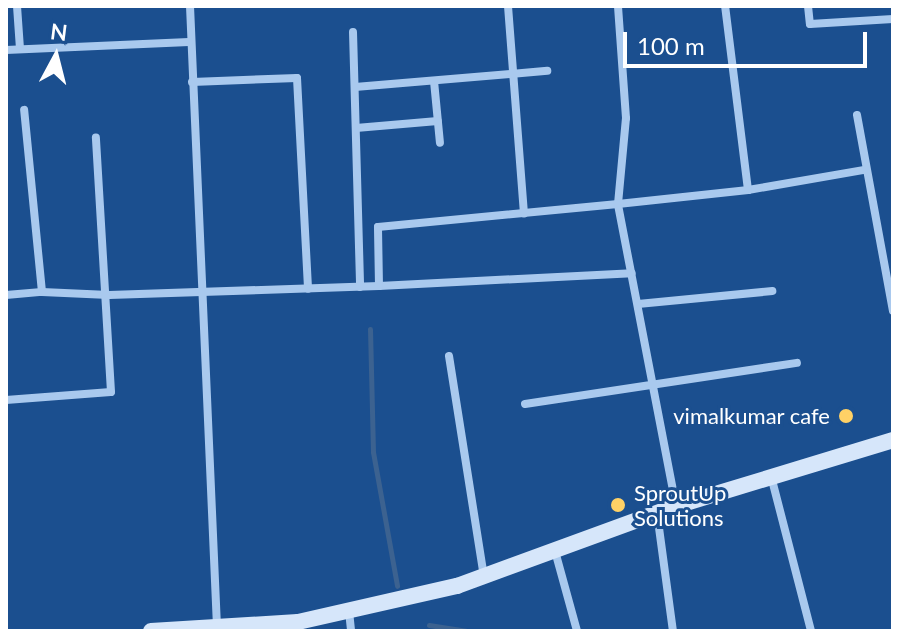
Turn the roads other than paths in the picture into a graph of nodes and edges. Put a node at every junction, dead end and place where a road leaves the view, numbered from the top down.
1 (17, 6) edge
2 (190, 6) edge
3 (508, 6) edge
4 (618, 6) edge
5 (725, 6) edge
6 (808, 6) edge
7 (893, 19) edge
8 (353, 32) dead end
9 (189, 42) junction
10 (20, 49) junction
11 (6, 50) edge
12 (547, 71) dead end
13 (514, 75) junction
14 (434, 81) junction
15 (192, 82) junction
16 (355, 87) junction
17 (24, 110) dead end
18 (857, 115) dead end
19 (438, 121) junction
20 (356, 128) junction
21 (96, 137) dead end
22 (440, 143) dead end
23 (864, 170) junction
24 (748, 190) junction
25 (618, 204) junction
26 (524, 213) junction
27 (632, 273) junction
28 (379, 286) junction
29 (360, 287) junction
30 (308, 289) junction
31 (772, 291) dead end
32 (42, 292) junction
33 (203, 293) junction
34 (6, 295) edge
35 (109, 295) junction
36 (638, 304) junction
37 (893, 311) edge
38 (449, 356) dead end
39 (797, 363) dead end
40 (653, 385) junction
41 (6, 400) edge
42 (525, 404) dead end
43 (893, 440) edge
44 (770, 475) junction
45 (676, 506) junction
46 (657, 512) junction
47 (555, 551) junction
48 (484, 577) junction
49 (349, 611) junction
50 (298, 626) edge
51 (217, 629) edge
52 (151, 631) edge
53 (351, 631) edge
54 (577, 631) edge
55 (673, 631) edge
56 (811, 631) edge

1 - 10 street
2 - 9 street
3 - 13 street
4 - 25 street
5 - 24 street
6 - 7 street
8 - 16 street
9 - 10 street
9 - 15 street
10 - 11 street
12 - 13 street
13 - 14 street
13 - 26 street
14 - 16 street
14 - 19 street
15 - 30 street
15 - 33 street
16 - 20 street
17 - 32 street
18 - 23 street
19 - 20 street
19 - 22 street
20 - 29 street
21 - 35 street
23 - 24 street
23 - 37 street
24 - 25 street
25 - 26 street
25 - 27 street
26 - 28 street
27 - 28 street
27 - 36 street
28 - 29 street
29 - 30 street
30 - 33 street
31 - 36 street
32 - 34 street
32 - 35 street
33 - 35 street
33 - 51 street
35 - 41 street
36 - 40 street
38 - 48 street
39 - 40 street
40 - 42 street
40 - 45 street
43 - 44 main road
44 - 45 main road
44 - 56 street
45 - 46 main road
46 - 47 main road
46 - 55 street
47 - 48 main road
47 - 54 street
48 - 49 main road
49 - 50 main road
49 - 53 street
50 - 51 main road
51 - 52 main road

